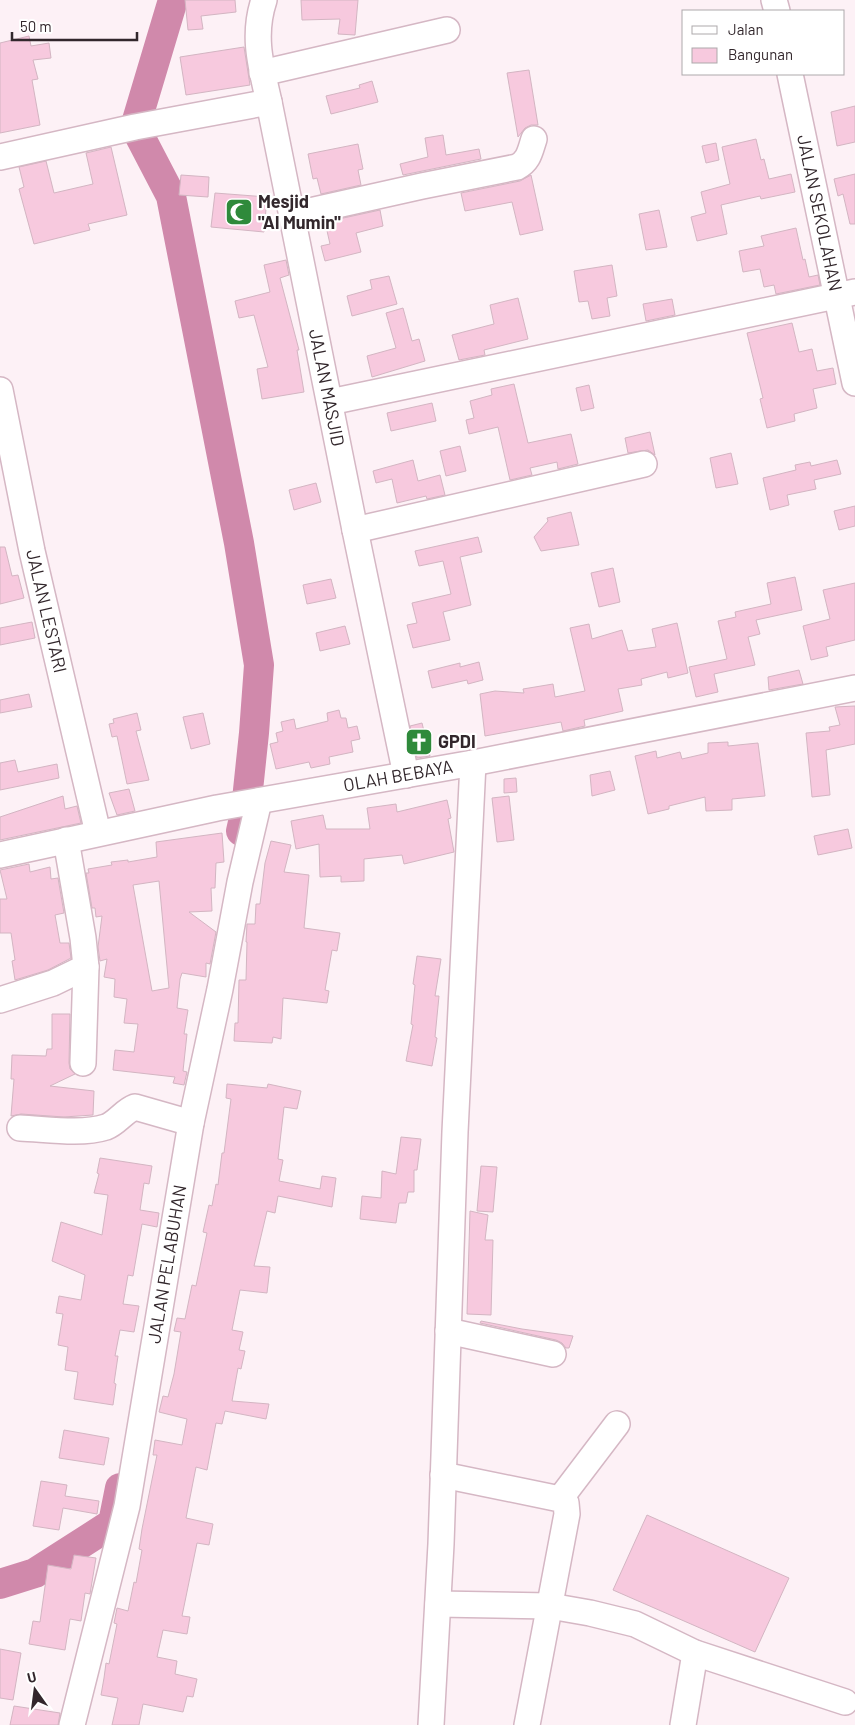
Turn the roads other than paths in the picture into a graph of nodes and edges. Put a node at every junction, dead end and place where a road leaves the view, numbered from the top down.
1 (264, 0) edge
2 (447, 30) dead end
3 (262, 73) junction
4 (790, 75) edge
5 (270, 102) junction
6 (534, 139) dead end
7 (0, 156) edge
8 (292, 215) junction
9 (846, 294) edge
10 (855, 383) edge
11 (0, 390) edge
12 (330, 402) junction
13 (644, 464) dead end
14 (355, 530) junction
15 (855, 688) edge
16 (473, 763) junction
17 (406, 775) junction
18 (255, 802) junction
19 (98, 833) junction
20 (66, 840) junction
21 (0, 855) edge
22 (86, 967) junction
23 (0, 1000) edge
24 (83, 1063) dead end
25 (183, 1121) junction
26 (20, 1128) dead end
27 (448, 1331) junction
28 (553, 1354) dead end
29 (617, 1424) dead end
30 (443, 1475) junction
31 (560, 1499) junction
32 (438, 1604) junction
33 (550, 1606) junction
34 (695, 1653) junction
35 (845, 1702) dead end
36 (73, 1721) edge
37 (431, 1725) edge
38 (527, 1725) edge
39 (683, 1725) edge

1 - 3 street, JALAN MASJID
2 - 3 street
3 - 5 street, JALAN MASJID
4 - 9 street, JALAN SEKOLAHAN
5 - 7 street
5 - 8 street, JALAN MASJID
6 - 8 street
8 - 12 street, JALAN MASJID
9 - 10 street, JALAN SEKOLAHAN
9 - 12 street
11 - 19 street, JALAN LESTARI
12 - 14 street, JALAN MASJID
13 - 14 street
14 - 17 street, JALAN MASJID
15 - 16 street, OLAH BEBAYA
16 - 17 street, OLAH BEBAYA
16 - 27 street
17 - 18 street, OLAH BEBAYA
18 - 19 street, OLAH BEBAYA
18 - 25 street, JALAN PELABUHAN
19 - 20 street, OLAH BEBAYA
20 - 21 street, OLAH BEBAYA
20 - 22 street
22 - 23 street
22 - 24 street
25 - 26 street
25 - 36 street, JALAN PELABUHAN
27 - 28 street
27 - 30 street
29 - 31 street
30 - 31 street
30 - 32 street
31 - 33 street
32 - 33 street
32 - 37 street
33 - 34 street
33 - 38 street
34 - 35 street
34 - 39 street

